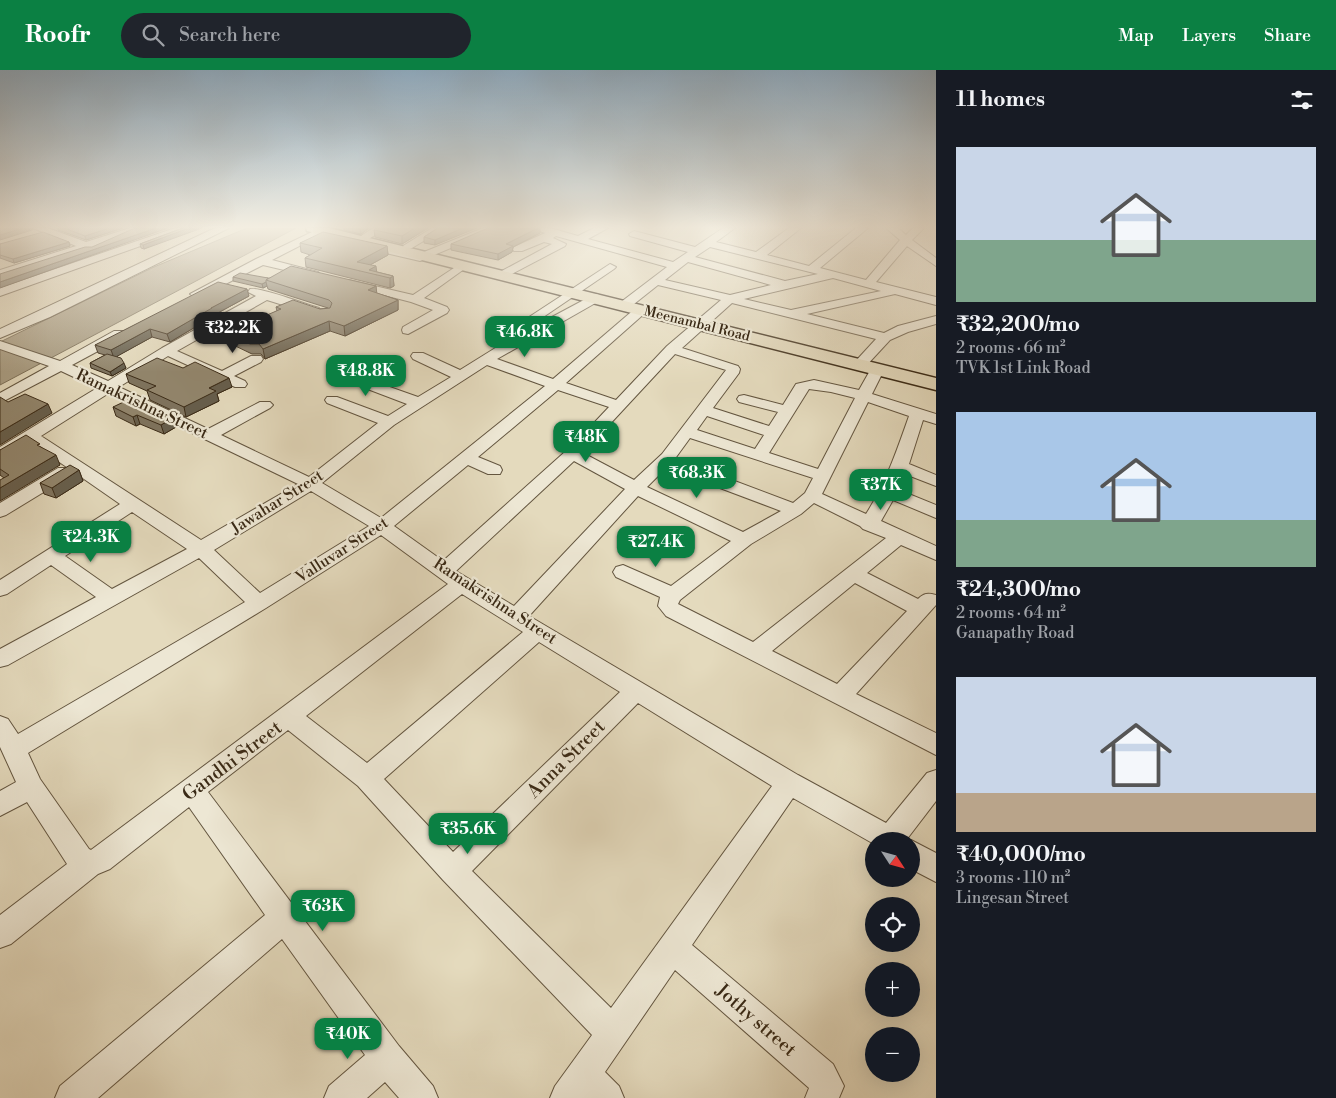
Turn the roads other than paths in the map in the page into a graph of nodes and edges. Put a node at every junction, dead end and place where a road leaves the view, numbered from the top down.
1 (48, 276) edge
2 (123, 276) edge
3 (231, 276) edge
4 (321, 276) edge
5 (448, 276) edge
6 (506, 276) edge
7 (596, 276) edge
8 (662, 276) edge
9 (754, 276) edge
10 (827, 276) edge
11 (837, 276) edge
12 (875, 276) edge
13 (656, 281) junction
14 (218, 283) junction
15 (869, 283) junction
16 (784, 284) junction
17 (936, 285) edge
18 (896, 290) junction
19 (0, 292) edge
20 (572, 292) junction
21 (267, 295) junction
22 (595, 298) junction
23 (415, 299) junction
24 (730, 299) junction
25 (931, 300) edge
26 (183, 301) edge
27 (633, 308) junction
28 (326, 314) edge
29 (791, 314) junction
30 (227, 318) junction
31 (936, 320) edge
32 (528, 322) dead end
33 (245, 323) edge
34 (699, 325) junction
35 (130, 329) edge
36 (408, 330) dead end
37 (0, 334) edge
38 (886, 337) junction
39 (0, 345) edge
40 (672, 349) junction
41 (167, 351) junction
42 (418, 356) dead end
43 (256, 359) dead end
44 (485, 360) junction
45 (860, 364) junction
46 (59, 366) junction
47 (877, 370) junction
48 (222, 376) junction
49 (461, 376) junction
50 (362, 382) dead end
51 (556, 383) junction
52 (240, 384) dead end
53 (936, 384) edge
54 (108, 387) junction
55 (862, 397) junction
56 (744, 398) dead end
57 (0, 399) edge
58 (332, 400) dead end
59 (419, 403) junction
60 (265, 405) dead end
61 (619, 406) junction
62 (705, 410) junction
63 (786, 410) junction
64 (917, 414) junction
65 (936, 419) edge
66 (389, 422) junction
67 (687, 432) junction
68 (772, 432) junction
69 (209, 435) junction
70 (31, 436) junction
71 (0, 454) edge
72 (572, 454) junction
73 (760, 454) junction
74 (466, 458) junction
75 (76, 465) junction
76 (900, 466) junction
77 (494, 470) dead end
78 (822, 476) junction
79 (710, 478) dead end
80 (936, 481) edge
81 (312, 484) junction
82 (636, 488) junction
83 (889, 492) junction
84 (812, 496) junction
85 (132, 504) junction
86 (0, 510) edge
87 (795, 510) junction
88 (936, 512) edge
89 (869, 525) junction
90 (382, 526) junction
91 (898, 538) junction
92 (744, 540) junction
93 (201, 549) junction
94 (936, 554) edge
95 (52, 556) junction
96 (623, 572) dead end
97 (853, 574) junction
98 (453, 577) junction
99 (0, 589) edge
100 (673, 595) junction
101 (111, 598) junction
102 (259, 603) junction
103 (516, 617) junction
104 (539, 630) junction
105 (755, 653) junction
106 (0, 659) edge
107 (637, 689) junction
108 (840, 696) junction
109 (289, 717) junction
110 (0, 726) edge
111 (936, 745) edge
112 (14, 749) junction
113 (367, 778) junction
114 (936, 781) edge
115 (789, 783) junction
116 (31, 787) junction
117 (192, 791) junction
118 (0, 804) edge
119 (877, 832) edge
120 (905, 832) edge
121 (920, 858) edge
122 (90, 864) junction
123 (936, 869) edge
124 (453, 871) junction
125 (284, 918) junction
126 (0, 934) edge
127 (672, 948) junction
128 (612, 1032) junction
129 (387, 1058) junction
130 (575, 1086) edge
131 (72, 1098) edge
132 (341, 1098) edge
133 (421, 1098) edge
134 (607, 1098) edge
135 (822, 1098) edge

1 - 19 street
2 - 37 street
3 - 14 street
4 - 23 street
5 - 23 street
6 - 20 main road, Meenambal Road
7 - 20 street
8 - 13 street, Valluvar Street
9 - 16 street
10 - 16 street
11 - 15 street
12 - 15 street
13 - 24 street
13 - 27 street, Valluvar Street
14 - 21 street
14 - 26 street
15 - 18 street
16 - 24 street
17 - 25 street
18 - 25 street
18 - 29 street
20 - 22 main road, Meenambal Road
20 - 32 street
21 - 28 street
21 - 30 street
22 - 27 main road, Meenambal Road
22 - 44 street, Jawahar Street
23 - 36 street
24 - 29 street
24 - 34 street, Gandhi Street
27 - 34 main road, Meenambal Road
27 - 51 street, Valluvar Street
29 - 38 street
30 - 33 street
30 - 41 street
31 - 38 street
34 - 40 street, Gandhi Street
34 - 45 main road, Meenambal Road
35 - 46 street
38 - 45 street
39 - 46 street, Ramakrishna Street
40 - 61 street, Gandhi Street
40 - 62 street
41 - 48 street
41 - 54 street
42 - 49 street
43 - 48 street
44 - 49 street, Jawahar Street
44 - 51 street
45 - 47 main road, Meenambal Road
46 - 54 street, Ramakrishna Street
46 - 57 street
47 - 53 main road, Meenambal Road
47 - 55 street
48 - 52 street
49 - 59 street, Jawahar Street
50 - 59 street
51 - 61 street
51 - 74 street, Valluvar Street
54 - 69 street, Ramakrishna Street
54 - 70 street
55 - 63 street
55 - 64 street
55 - 78 street
56 - 63 street
58 - 66 street
59 - 66 street, Jawahar Street
60 - 69 street
61 - 72 street, Gandhi Street
62 - 67 street
62 - 68 street
63 - 68 street
64 - 65 street
64 - 76 street
66 - 81 street, Jawahar Street
67 - 73 street
67 - 82 street
68 - 73 street
69 - 81 street, Ramakrishna Street
70 - 71 street
70 - 75 street
72 - 82 street
72 - 98 street, Gandhi Street
73 - 78 street
74 - 77 street
74 - 90 street, Valluvar Street
75 - 85 street
75 - 86 street
76 - 80 street
76 - 83 street
78 - 84 street
79 - 87 street
81 - 90 street, Ramakrishna Street
81 - 93 street, Jawahar Street
82 - 92 street
82 - 103 street
83 - 88 street
83 - 89 street
84 - 87 street
84 - 89 street
85 - 93 street
85 - 95 street
87 - 92 street
89 - 91 street
90 - 98 street, Ramakrishna Street
90 - 102 street, Valluvar Street
91 - 94 street
91 - 97 street
92 - 100 street
93 - 101 street, Jawahar Street
93 - 102 street
95 - 99 street
95 - 101 street
96 - 100 street
97 - 105 street
97 - 108 street
98 - 103 street, Ramakrishna Street
98 - 109 street, Gandhi Street
100 - 105 street
101 - 106 street, Jawahar Street
102 - 112 street, Valluvar Street
103 - 104 street, Ramakrishna Street
104 - 107 street, Ramakrishna Street
104 - 113 street
105 - 108 street
107 - 115 street, Ramakrishna Street
107 - 124 street, Anna Street
108 - 111 street
109 - 113 street
109 - 117 street, Gandhi Street
110 - 112 street
112 - 116 street
113 - 124 street
114 - 120 street
115 - 119 street, Ramakrishna Street
115 - 127 street
116 - 118 street
116 - 122 street
117 - 122 street, Gandhi Street
117 - 125 street
121 - 123 street, Ramakrishna Street
122 - 126 street, Gandhi Street
124 - 128 street
125 - 129 street
125 - 131 street
127 - 128 street
127 - 135 street, Jothy street
128 - 130 street
129 - 132 street
129 - 133 street
130 - 134 street

